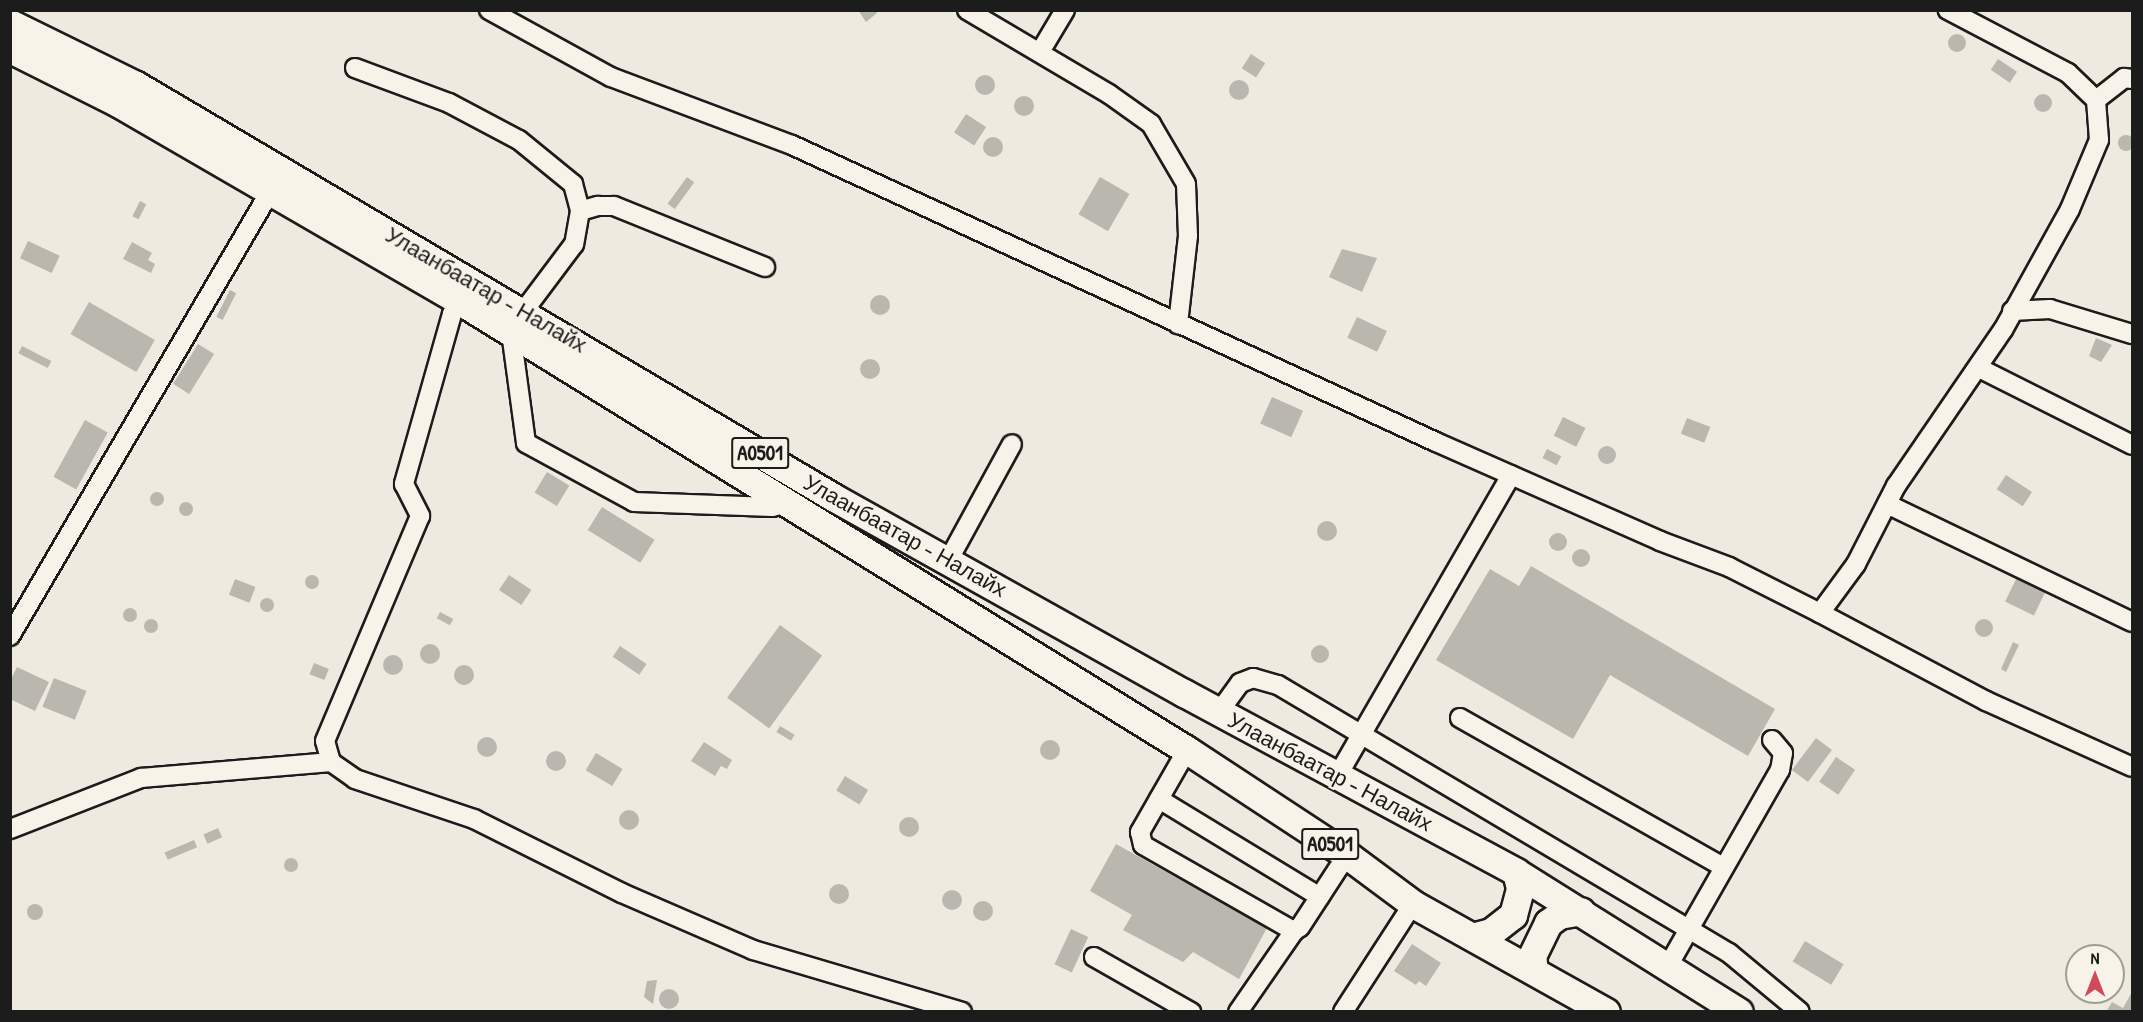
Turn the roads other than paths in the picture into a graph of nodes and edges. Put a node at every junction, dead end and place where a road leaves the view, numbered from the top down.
1 (489, 10) edge
2 (967, 10) edge
3 (1065, 10) edge
4 (1948, 10) edge
5 (10, 23) edge
6 (10, 49) edge
7 (1040, 52) junction
8 (356, 68) dead end
9 (2130, 77) edge
10 (2096, 100) junction
11 (271, 190) junction
12 (580, 211) junction
13 (765, 267) dead end
14 (460, 300) junction
15 (2012, 311) junction
16 (517, 322) junction
17 (1178, 324) junction
18 (2133, 334) edge
19 (1979, 369) junction
20 (1012, 444) dead end
21 (2133, 445) edge
22 (1511, 475) junction
23 (791, 503) junction
24 (1887, 504) junction
25 (948, 561) junction
26 (1820, 614) junction
27 (2133, 622) edge
28 (10, 636) edge
29 (1220, 712) junction
30 (1460, 718) dead end
31 (1364, 734) junction
32 (1772, 740) dead end
33 (1187, 750) junction
34 (331, 762) junction
35 (2133, 767) edge
36 (1338, 775) junction
37 (1159, 799) junction
38 (10, 829) edge
39 (1347, 855) junction
40 (1722, 866) junction
41 (1516, 872) junction
42 (1320, 897) junction
43 (1413, 904) junction
44 (1581, 912) junction
45 (1294, 931) junction
46 (1690, 932) junction
47 (1475, 936) junction
48 (1094, 957) dead end
49 (1668, 966) junction
50 (1534, 970) junction
51 (928, 1006) edge
52 (962, 1011) edge
53 (1191, 1011) edge
54 (1238, 1011) edge
55 (1343, 1011) edge
56 (1606, 1011) edge
57 (1739, 1011) edge
58 (1800, 1011) edge

1 - 17 street
2 - 7 street
3 - 7 street
4 - 10 street
5 - 16 highway, Улаанбаатар - Налайх / A0501
6 - 11 highway, Улаанбаатар - Налайх / A0501
7 - 17 street
8 - 12 street
9 - 10 street
10 - 15 street
11 - 14 highway, Улаанбаатар - Налайх / A0501
11 - 28 street
12 - 13 street
12 - 16 street
14 - 16 highway, Улаанбаатар - Налайх / A0501
14 - 34 street
15 - 18 street
15 - 19 street
16 - 23 highway, Улаанбаатар - Налайх / A0501
16 - 23 street
16 - 25 highway, Улаанбаатар - Налайх / A0501
17 - 22 street
19 - 21 street
19 - 24 street
20 - 25 street
22 - 26 street
22 - 31 street
23 - 33 highway, Улаанбаатар - Налайх / A0501
24 - 26 street
24 - 27 street
25 - 29 highway, Улаанбаатар - Налайх / A0501
26 - 35 street
29 - 31 street
29 - 36 highway, Улаанбаатар - Налайх / A0501
30 - 40 street
31 - 36 street
31 - 46 street
32 - 40 street
33 - 37 street
33 - 39 highway, Улаанбаатар - Налайх / A0501
34 - 38 street
34 - 51 street
36 - 41 highway, Улаанбаатар - Налайх / A0501
37 - 42 street
37 - 45 street
39 - 42 street
39 - 43 highway, Улаанбаатар - Налайх / A0501
40 - 46 street
41 - 44 highway, Улаанбаатар - Налайх / A0501
41 - 47 highway
42 - 45 street
43 - 47 highway, Улаанбаатар - Налайх / A0501
43 - 55 street
44 - 49 highway, Улаанбаатар - Налайх / A0501
44 - 50 highway
45 - 54 street
46 - 49 street
46 - 58 street
47 - 50 highway, Улаанбаатар - Налайх / A0501
48 - 53 street
49 - 57 highway, Улаанбаатар - Налайх / A0501
50 - 56 highway, Улаанбаатар - Налайх / A0501
51 - 52 street

